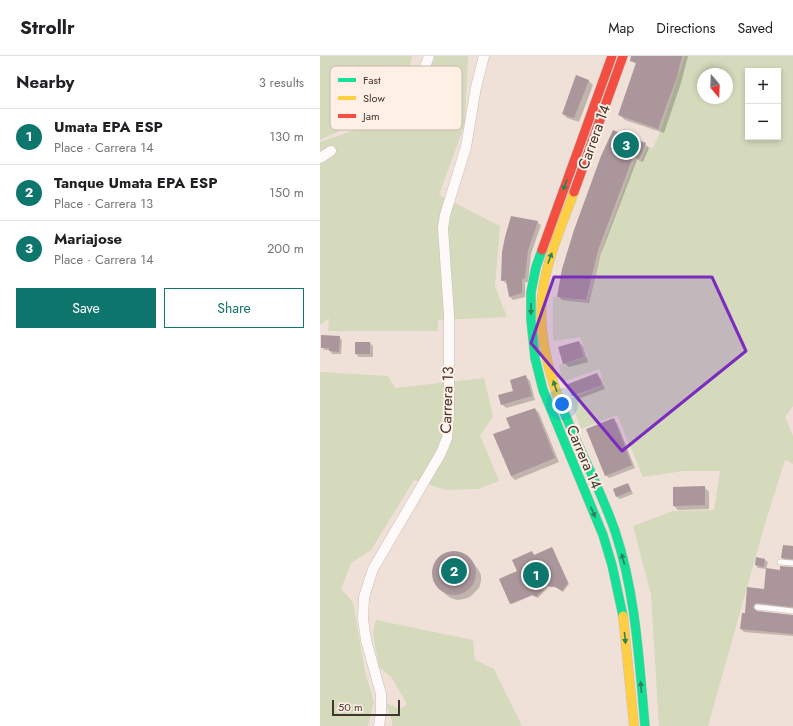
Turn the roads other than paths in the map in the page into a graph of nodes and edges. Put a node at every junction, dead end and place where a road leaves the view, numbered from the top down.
1 (429, 56) edge
2 (484, 56) edge
3 (612, 56) edge
4 (624, 56) edge
5 (425, 66) edge
6 (780, 562) dead end
7 (793, 564) edge
8 (757, 607) dead end
9 (793, 611) edge
10 (379, 726) edge
11 (634, 726) edge
12 (645, 726) edge

1 - 5 street
2 - 10 street, Carrera 13
3 -> 11 main road, Carrera 14
12 -> 4 main road, Carrera 14
6 - 7 lane
8 - 9 lane

